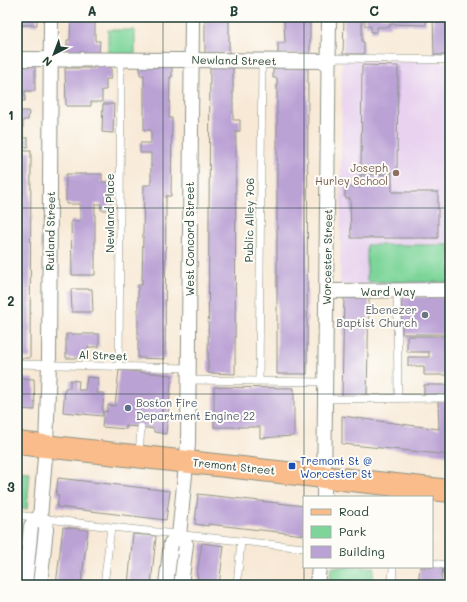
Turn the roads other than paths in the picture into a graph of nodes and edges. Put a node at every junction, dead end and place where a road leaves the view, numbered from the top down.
1 (51, 17) edge
2 (192, 17) edge
3 (329, 17) edge
4 (17, 59) edge
5 (52, 59) junction
6 (121, 59) junction
7 (191, 59) junction
8 (262, 60) junction
9 (450, 60) edge
10 (328, 61) junction
11 (450, 290) edge
12 (326, 291) junction
13 (397, 291) junction
14 (17, 364) edge
15 (49, 364) junction
16 (119, 366) junction
17 (188, 374) junction
18 (259, 381) junction
19 (325, 382) junction
20 (450, 398) edge
21 (325, 399) junction
22 (398, 399) junction
23 (141, 427) dead end
24 (17, 443) edge
25 (46, 445) junction
26 (138, 456) junction
27 (187, 462) junction
28 (324, 486) edge
29 (450, 491) edge
30 (17, 515) edge
31 (40, 518) junction
32 (111, 527) junction
33 (179, 536) junction
34 (242, 541) junction
35 (303, 548) edge
36 (433, 563) edge
37 (450, 566) edge
38 (319, 568) edge
39 (393, 568) edge
40 (25, 585) edge
41 (40, 585) edge
42 (104, 585) edge
43 (166, 585) edge
44 (182, 585) edge
45 (237, 585) edge
46 (317, 585) edge
47 (392, 585) edge

1 - 5 street, Rutland Street
2 - 7 street, West Concord Street
3 - 10 street, Worcester Street
4 - 5 street, Newland Street
5 - 6 street, Newland Street
5 - 15 street, Rutland Street
6 - 7 street, Newland Street
6 - 16 lane, Newland Place
7 - 8 street, Newland Street
7 - 17 street, West Concord Street
8 - 10 street, Newland Street
8 - 18 lane, Public Alley 706
9 - 10 lane, Newland Street
10 - 12 street, Worcester Street
11 - 13 street, Ward Way
12 - 13 street, Ward Way
12 - 19 street, Worcester Street
13 - 22 lane
14 - 15 lane, Al Street
15 - 16 lane, Al Street
15 - 25 street, Rutland Street
16 - 17 lane, Al Street
17 - 18 lane, Al Street
17 - 27 street, West Concord Street
18 - 19 lane, Al Street
19 - 21 street, Worcester Street
20 - 22 lane
21 - 22 lane
21 - 28 street, Worcester Street
23 - 26 lane
24 - 25 main road, Tremont Street
25 - 26 main road, Tremont Street
25 - 31 street, Rutland Street
26 - 27 main road, Tremont Street
27 - 28 main road, Tremont Street
27 - 33 street, West Concord Street
28 - 29 main road, Tremont Street
30 - 31 lane
31 - 32 lane
31 - 40 street
31 - 41 street
32 - 33 lane
32 - 42 lane
33 - 34 lane
33 - 43 street
33 - 44 street
34 - 35 lane
34 - 45 lane
36 - 37 lane
38 - 46 street
39 - 47 lane

